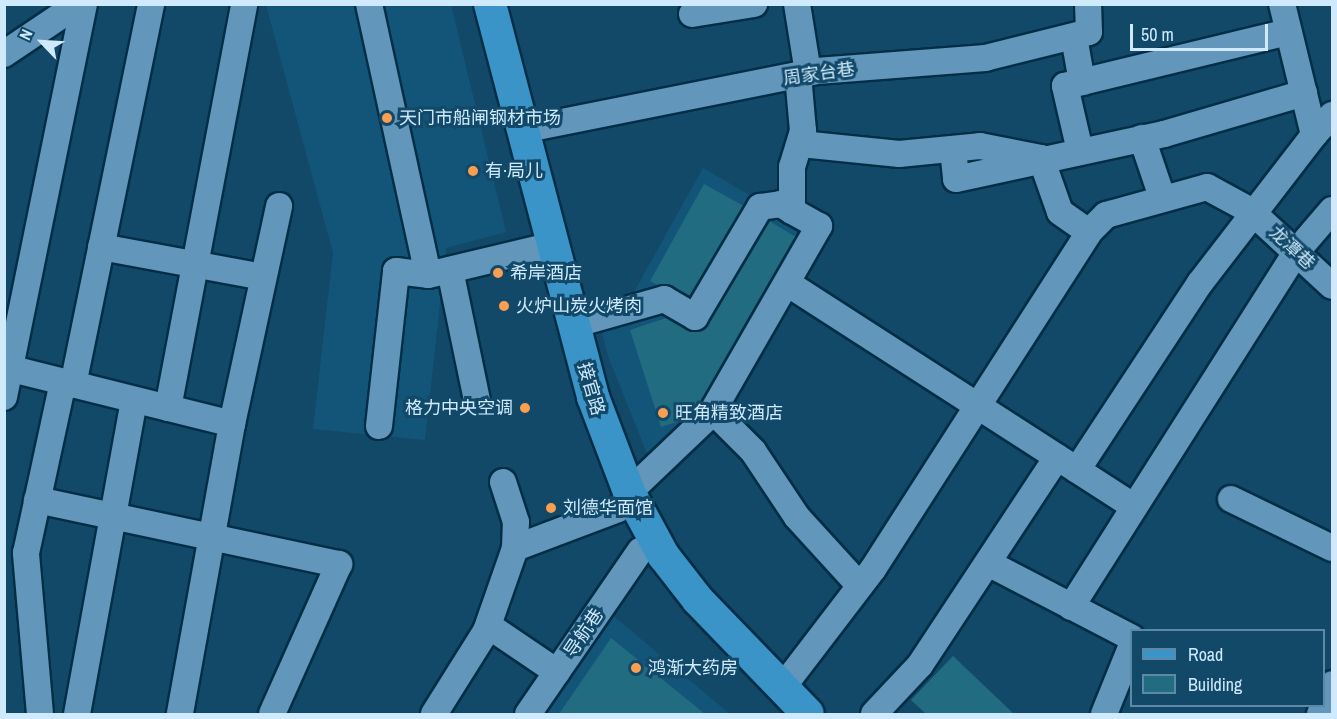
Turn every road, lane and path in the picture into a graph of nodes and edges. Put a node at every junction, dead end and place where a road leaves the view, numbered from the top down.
1 (78, 4) edge
2 (84, 4) edge
3 (151, 4) edge
4 (244, 4) edge
5 (369, 4) edge
6 (472, 4) edge
7 (490, 4) edge
8 (754, 4) edge
9 (797, 4) edge
10 (1088, 4) edge
11 (1282, 4) edge
12 (692, 14) dead end
13 (1289, 32) junction
14 (1074, 37) junction
15 (4, 54) edge
16 (803, 74) junction
17 (1082, 82) junction
18 (1304, 93) junction
19 (1332, 115) edge
20 (522, 130) junction
21 (1314, 135) junction
22 (1142, 138) junction
23 (801, 144) junction
24 (1080, 151) junction
25 (1041, 158) junction
26 (1162, 197) junction
27 (279, 206) dead end
28 (1332, 210) edge
29 (792, 211) junction
30 (1251, 211) junction
31 (1089, 232) junction
32 (101, 247) junction
33 (536, 249) junction
34 (1297, 251) junction
35 (195, 265) junction
36 (439, 272) junction
37 (263, 278) junction
38 (786, 284) junction
39 (1332, 286) edge
40 (573, 325) junction
41 (8, 368) edge
42 (68, 383) junction
43 (4, 397) edge
44 (134, 400) junction
45 (477, 400) dead end
46 (978, 406) junction
47 (168, 408) junction
48 (713, 411) junction
49 (232, 424) junction
50 (379, 426) dead end
51 (1067, 464) junction
52 (503, 482) dead end
53 (1231, 499) dead end
54 (37, 500) junction
55 (623, 500) junction
56 (1132, 505) junction
57 (113, 516) junction
58 (212, 537) junction
59 (515, 548) junction
60 (1332, 548) edge
61 (640, 551) junction
62 (988, 563) junction
63 (860, 586) junction
64 (1071, 607) junction
65 (489, 626) junction
66 (1130, 637) edge
67 (1130, 648) edge
68 (557, 672) junction
69 (1332, 684) edge
70 (782, 701) edge
71 (1325, 702) edge
72 (40, 714) edge
73 (77, 714) edge
74 (180, 714) edge
75 (272, 714) edge
76 (434, 714) edge
77 (528, 714) edge
78 (808, 714) edge
79 (874, 714) edge
80 (1104, 714) edge

1 - 15 street
2 - 41 street
3 - 32 street
4 - 35 street
5 - 36 street
6 - 33 main road, 接官路
7 - 20 main road, 接官路
8 - 12 street
9 - 16 street
10 - 14 street
11 - 13 street
13 - 17 street
13 - 18 street
14 - 16 street, 周家台巷
14 - 17 street
16 - 20 street, 周家台巷
16 - 23 street
17 - 24 street
18 - 21 street
18 - 22 street
19 - 21 street
20 - 40 main road, 接官路
21 - 30 street
22 - 24 street
22 - 26 street
23 - 25 street
23 - 29 street
24 - 25 street
25 - 31 street
26 - 30 street, 龙潭巷
26 - 31 street, 龙潭巷
27 - 37 street
28 - 34 street
29 - 38 street
29 - 40 street
30 - 34 street, 龙潭巷
30 - 51 street
31 - 46 street, 龙潭巷
32 - 35 street
32 - 42 street
33 - 36 street
33 - 55 main road, 接官路
34 - 39 street, 龙潭巷
34 - 56 street
35 - 37 street
35 - 47 street
36 - 45 street
36 - 50 street
37 - 49 street
38 - 46 street
38 - 48 street
40 - 55 main road, 接官路
41 - 42 street
41 - 43 street
42 - 44 street
42 - 54 street
44 - 47 street
44 - 57 street
46 - 51 street
46 - 63 street, 龙潭巷
47 - 49 street
48 - 55 street
48 - 63 street
49 - 58 street
51 - 56 street
51 - 62 street
52 - 59 street
53 - 60 street
54 - 57 street
54 - 72 street
55 - 59 street
55 - 61 main road, 接官路
55 - 70 main road, 接官路
56 - 64 street
57 - 58 street
57 - 73 street
58 - 74 street
58 - 75 street
59 - 65 street
61 - 68 street, 导航巷
61 - 70 main road, 接官路
62 - 64 street
62 - 79 street
63 - 70 street, 龙潭巷
64 - 66 street
65 - 68 street
65 - 76 street
67 - 80 street
68 - 77 street, 导航巷
69 - 71 street
70 - 78 main road, 接官路

